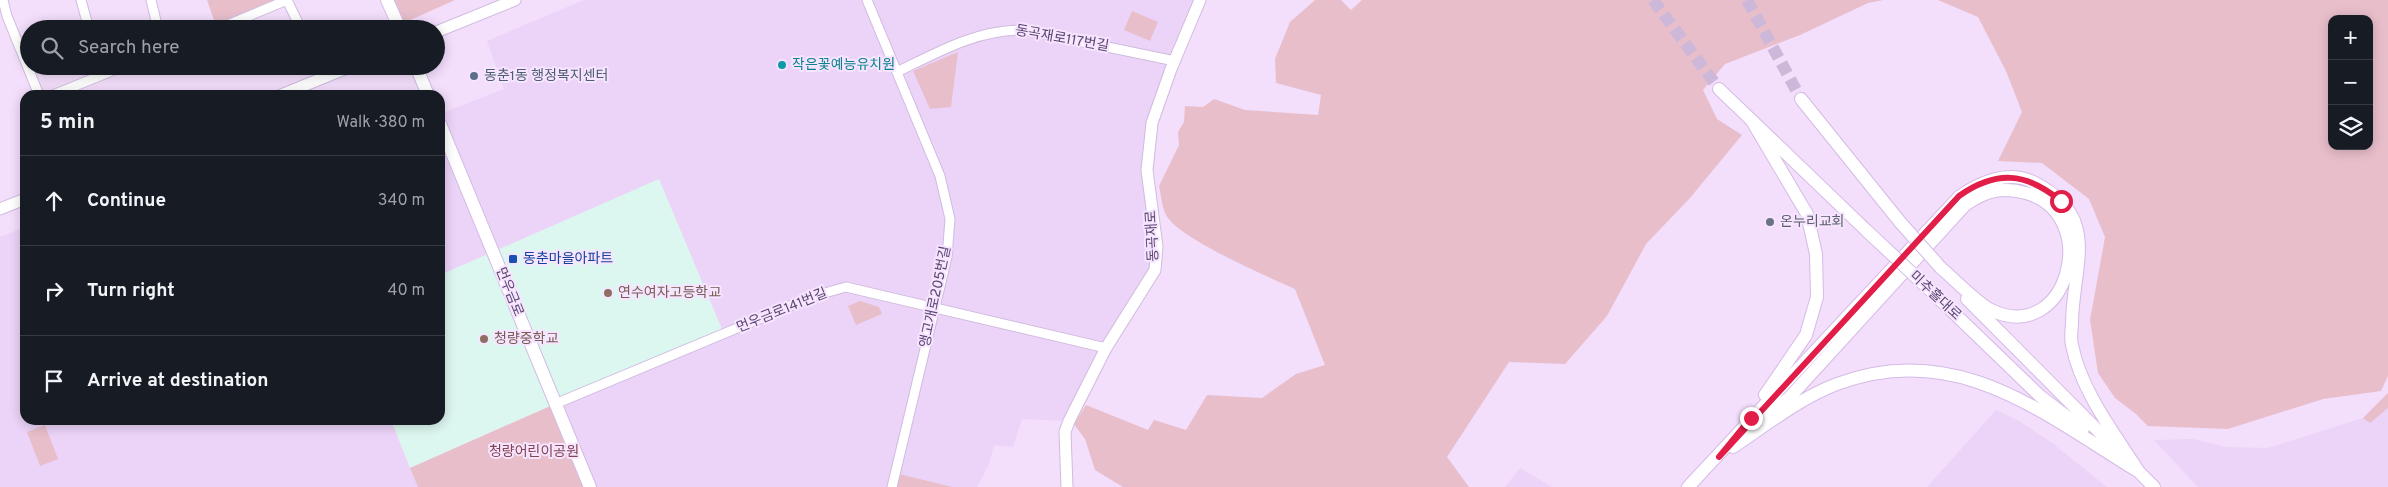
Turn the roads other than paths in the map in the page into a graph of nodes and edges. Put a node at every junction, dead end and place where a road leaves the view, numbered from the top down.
1 (3, 0) edge
2 (81, 0) edge
3 (150, 0) edge
4 (287, 0) edge
5 (387, 0) edge
6 (515, 0) edge
7 (867, 0) edge
8 (1200, 0) edge
9 (87, 20) edge
10 (156, 20) edge
11 (239, 20) edge
12 (297, 20) edge
13 (396, 20) edge
14 (445, 28) edge
15 (20, 51) edge
16 (1175, 61) junction
17 (897, 72) junction
18 (30, 75) edge
19 (95, 75) edge
20 (331, 75) edge
21 (420, 75) edge
22 (326, 77) joint
23 (1719, 88) tunnel mouth
24 (36, 90) edge
25 (63, 90) edge
26 (294, 90) edge
27 (426, 90) edge
28 (1802, 99) tunnel mouth
29 (1752, 121) junction
30 (445, 136) edge
31 (20, 201) edge
32 (0, 209) edge
33 (1941, 268) junction
34 (935, 307) junction
35 (1106, 348) junction
36 (555, 404) junction
37 (1719, 457) junction
38 (2139, 472) junction
39 (590, 487) edge
40 (892, 487) edge
41 (1067, 487) edge
42 (1688, 487) edge
43 (2154, 487) edge

1 - 15 street
2 - 9 street
3 - 10 street
4 - 11 street
4 - 12 street
5 - 13 main road
6 - 14 street
7 - 17 street, 앵고개로205번길
8 - 16 street, 동곡재로
16 - 17 street, 동곡재로117번길
16 - 35 street, 동곡재로
17 - 34 street, 앵고개로205번길
18 - 24 street
19 - 25 street
20 - 22 street
21 - 27 main road
22 - 26 street
23 - 29 main road, 미추홀대로
28 - 33 main road, 미추홀대로, bridge
29 - 37 main road
29 - 38 main road, 미추홀대로, bridge
30 - 36 main road, 먼우금로
31 - 32 street
33 - 37 main road
33 - 38 main road, 미추홀대로
34 - 35 street, 먼우금로141번길
34 - 36 street, 먼우금로141번길
34 - 40 street, 앵고개로205번길
35 - 41 street, 동곡재로
36 - 39 main road, 먼우금로
37 - 38 main road
37 - 38 main road
37 - 42 main road
38 - 43 main road, 미추홀대로

